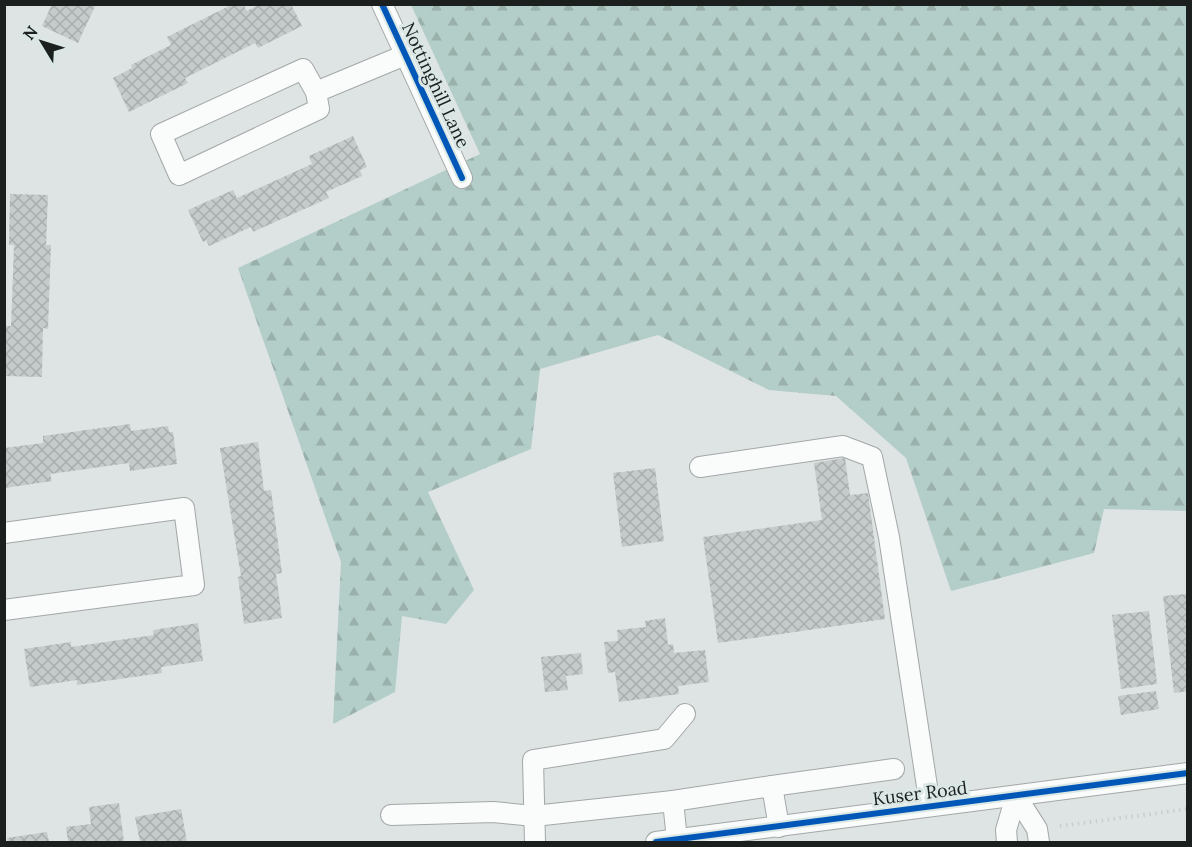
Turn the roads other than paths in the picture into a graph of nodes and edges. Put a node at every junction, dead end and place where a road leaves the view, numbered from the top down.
1 (382, 4) edge
2 (405, 55) junction
3 (316, 92) junction
4 (462, 178) dead end
5 (700, 467) dead end
6 (4, 533) edge
7 (4, 609) edge
8 (685, 714) dead end
9 (894, 769) dead end
10 (1188, 773) edge
11 (772, 786) junction
12 (1016, 796) junction
13 (673, 801) junction
14 (930, 806) junction
15 (391, 814) dead end
16 (534, 816) junction
17 (779, 827) junction
18 (677, 840) junction
19 (535, 843) edge
20 (656, 843) edge
21 (1007, 843) edge
22 (1039, 843) edge

1 - 2 street, Nottinghill Lane
2 - 3 street
2 - 4 street, Nottinghill Lane
3 - 3 street
5 - 14 street
6 - 7 street
8 - 16 street
9 - 11 street
10 - 12 street, Kuser Road
11 - 13 street
11 - 17 street
12 - 14 street, Kuser Road
12 - 21 street
12 - 22 street
13 - 16 street
13 - 18 street
14 - 17 street, Kuser Road
15 - 16 street
16 - 19 street
17 - 18 street, Kuser Road
18 - 20 street, Kuser Road

